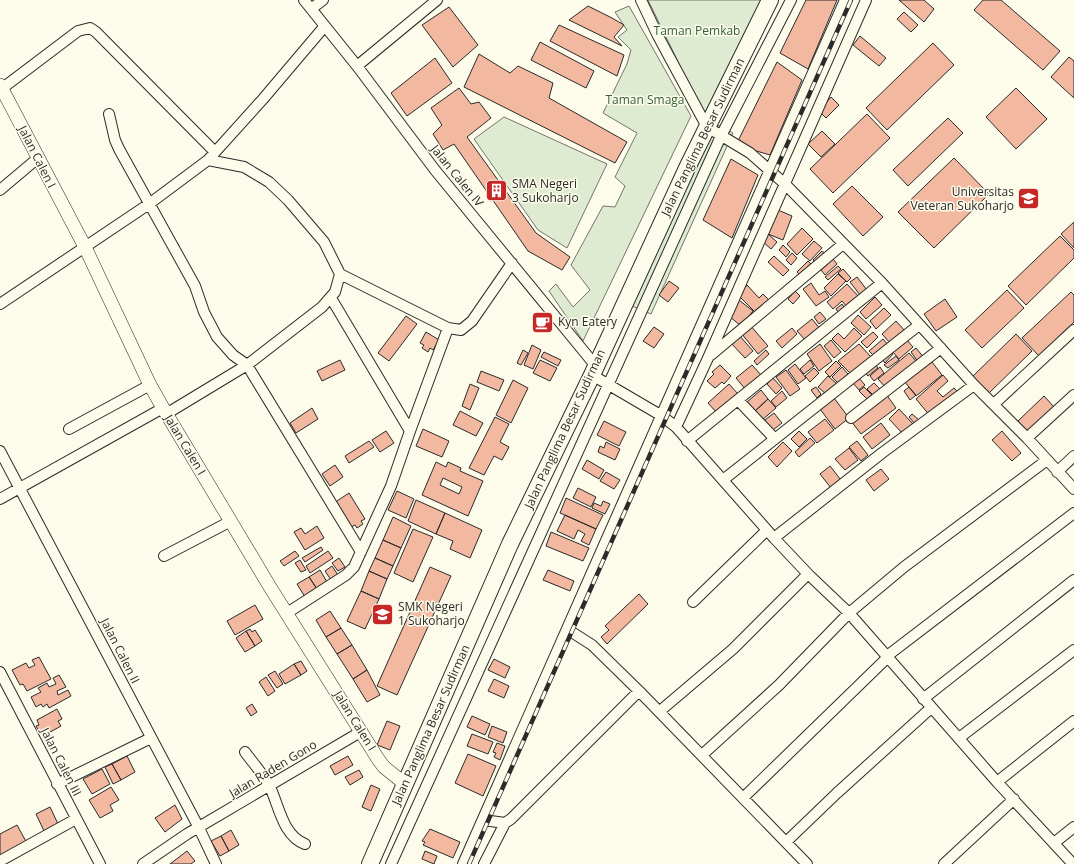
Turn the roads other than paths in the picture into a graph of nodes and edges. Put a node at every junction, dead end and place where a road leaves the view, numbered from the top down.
1 (304, 0) edge
2 (323, 0) edge
3 (437, 0) edge
4 (641, 0) edge
5 (770, 0) edge
6 (791, 0) edge
7 (845, 0) edge
8 (866, 0) edge
9 (311, 10) junction
10 (324, 27) junction
11 (357, 66) junction
12 (1, 88) edge
13 (109, 114) dead end
14 (707, 127) junction
15 (720, 136) junction
16 (215, 152) junction
17 (38, 158) junction
18 (208, 160) junction
19 (769, 169) junction
20 (785, 184) junction
21 (0, 190) edge
22 (149, 204) junction
23 (842, 244) junction
24 (85, 247) junction
25 (512, 263) junction
26 (340, 274) junction
27 (882, 283) junction
28 (331, 298) junction
29 (0, 304) edge
30 (919, 325) junction
31 (448, 328) junction
32 (1074, 330) edge
33 (941, 348) junction
34 (708, 358) junction
35 (247, 366) junction
36 (594, 370) junction
37 (150, 385) junction
38 (974, 385) junction
39 (609, 386) junction
40 (1074, 394) edge
41 (738, 400) junction
42 (994, 404) junction
43 (164, 411) junction
44 (662, 416) junction
45 (851, 418) dead end
46 (676, 427) junction
47 (69, 429) dead end
48 (410, 431) junction
49 (774, 438) junction
50 (1027, 438) junction
51 (687, 441) junction
52 (0, 451) edge
53 (1074, 456) edge
54 (1047, 460) junction
55 (1057, 472) junction
56 (723, 480) junction
57 (19, 489) junction
58 (1074, 489) edge
59 (0, 499) edge
60 (1074, 513) edge
61 (231, 521) junction
62 (767, 530) junction
63 (774, 538) junction
64 (361, 552) junction
65 (164, 556) dead end
66 (808, 574) junction
67 (1074, 580) edge
68 (693, 602) dead end
69 (287, 613) junction
70 (848, 613) junction
71 (567, 629) junction
72 (1074, 650) edge
73 (887, 657) junction
74 (0, 672) edge
75 (639, 691) junction
76 (923, 699) junction
77 (931, 708) junction
78 (660, 711) junction
79 (1074, 721) edge
80 (362, 731) junction
81 (151, 738) junction
82 (959, 738) junction
83 (245, 752) dead end
84 (702, 755) junction
85 (997, 782) junction
86 (57, 784) junction
87 (405, 784) junction
88 (270, 786) junction
89 (743, 798) junction
90 (1014, 799) junction
91 (76, 819) junction
92 (483, 820) junction
93 (505, 823) junction
94 (1074, 827) edge
95 (199, 828) junction
96 (786, 842) junction
97 (1054, 843) junction
98 (305, 844) dead end
99 (0, 861) edge
100 (100, 864) edge
101 (143, 864) edge
102 (216, 864) edge
103 (370, 864) edge
104 (391, 864) edge
105 (463, 864) edge
106 (484, 864) edge
107 (807, 864) edge
108 (944, 864) edge
109 (1073, 864) edge

1 - 9 street, Jalan Calen IV
2 - 9 street
3 - 11 street
4 - 14 street
5 - 14 main road, Jalan Panglima Besar Sudirman
6 - 15 street
7 - 19 street
8 - 20 street
9 - 10 street, Jalan Calen IV
10 - 11 street, Jalan Calen IV
10 - 16 street
11 - 25 street, Jalan Calen IV
12 - 16 street
12 - 17 street, Jalan Calen I
13 - 22 street
14 - 15 street
14 - 36 main road, Jalan Panglima Besar Sudirman
15 - 19 street
15 - 39 street
16 - 18 street
17 - 21 street
17 - 24 street, Jalan Calen I
18 - 22 street
18 - 26 street
19 - 20 street
19 - 44 street
20 - 23 street
20 - 34 street
22 - 24 street
22 - 35 street
23 - 27 street
23 - 34 street
24 - 29 street
24 - 37 street, Jalan Calen I
25 - 31 street
25 - 36 street, Jalan Calen IV
26 - 28 street
26 - 31 street
27 - 30 street
27 - 41 street
28 - 35 street
28 - 48 street
30 - 33 street
30 - 49 street
31 - 48 street
32 - 42 street
33 - 38 street
33 - 45 street
34 - 46 street
35 - 43 street
35 - 64 street
36 - 39 street, Jalan Calen IV
36 - 87 main road, Jalan Panglima Besar Sudirman
37 - 43 street, Jalan Calen I
37 - 47 street
38 - 42 street
38 - 63 street
39 - 44 street, Jalan Calen IV
39 - 104 street
40 - 50 street
41 - 49 street
41 - 51 street
42 - 50 street
43 - 57 street
43 - 61 street, Jalan Calen I
44 - 46 street, Jalan Calen IV
44 - 71 street
46 - 51 street, Jalan Calen IV
48 - 64 street
49 - 56 street
50 - 54 street
51 - 56 street, Jalan Calen IV
52 - 57 street, Jalan Calen II
53 - 55 street
54 - 55 street
54 - 70 street
55 - 58 street
56 - 62 street, Jalan Calen IV
57 - 59 street
57 - 81 street, Jalan Calen II
60 - 73 street
61 - 65 street
61 - 69 street, Jalan Calen I
62 - 63 street, Jalan Calen IV
62 - 68 street
63 - 66 street, Jalan Calen IV
64 - 69 street
66 - 70 street, Jalan Calen IV
66 - 78 street
67 - 76 street
69 - 80 street, Jalan Calen I
70 - 73 street, Jalan Calen IV
70 - 84 street
71 - 75 street
71 - 92 street
72 - 82 street
73 - 76 street, Jalan Calen IV
73 - 89 street
74 - 86 street, Jalan Calen III
75 - 78 street
75 - 93 street
76 - 77 street, Jalan Calen IV
77 - 82 street, Jalan Calen IV
77 - 96 street
78 - 84 street
79 - 85 street
80 - 87 street, Jalan Calen I
80 - 88 street, Jalan Raden Gono
81 - 86 street
81 - 95 street, Jalan Calen II
82 - 85 street, Jalan Calen IV
83 - 88 street
84 - 89 street
85 - 90 street, Jalan Calen IV
86 - 91 street, Jalan Calen III
87 - 103 main road, Jalan Panglima Besar Sudirman
88 - 95 street, Jalan Raden Gono
88 - 98 street
89 - 96 street
90 - 97 street, Jalan Calen IV
90 - 108 street
91 - 99 street
91 - 100 street, Jalan Calen III
92 - 93 street
92 - 105 street
93 - 106 street
94 - 97 street
95 - 101 street, Jalan Raden Gono
95 - 102 street, Jalan Calen II
96 - 107 street
97 - 109 street, Jalan Calen IV

